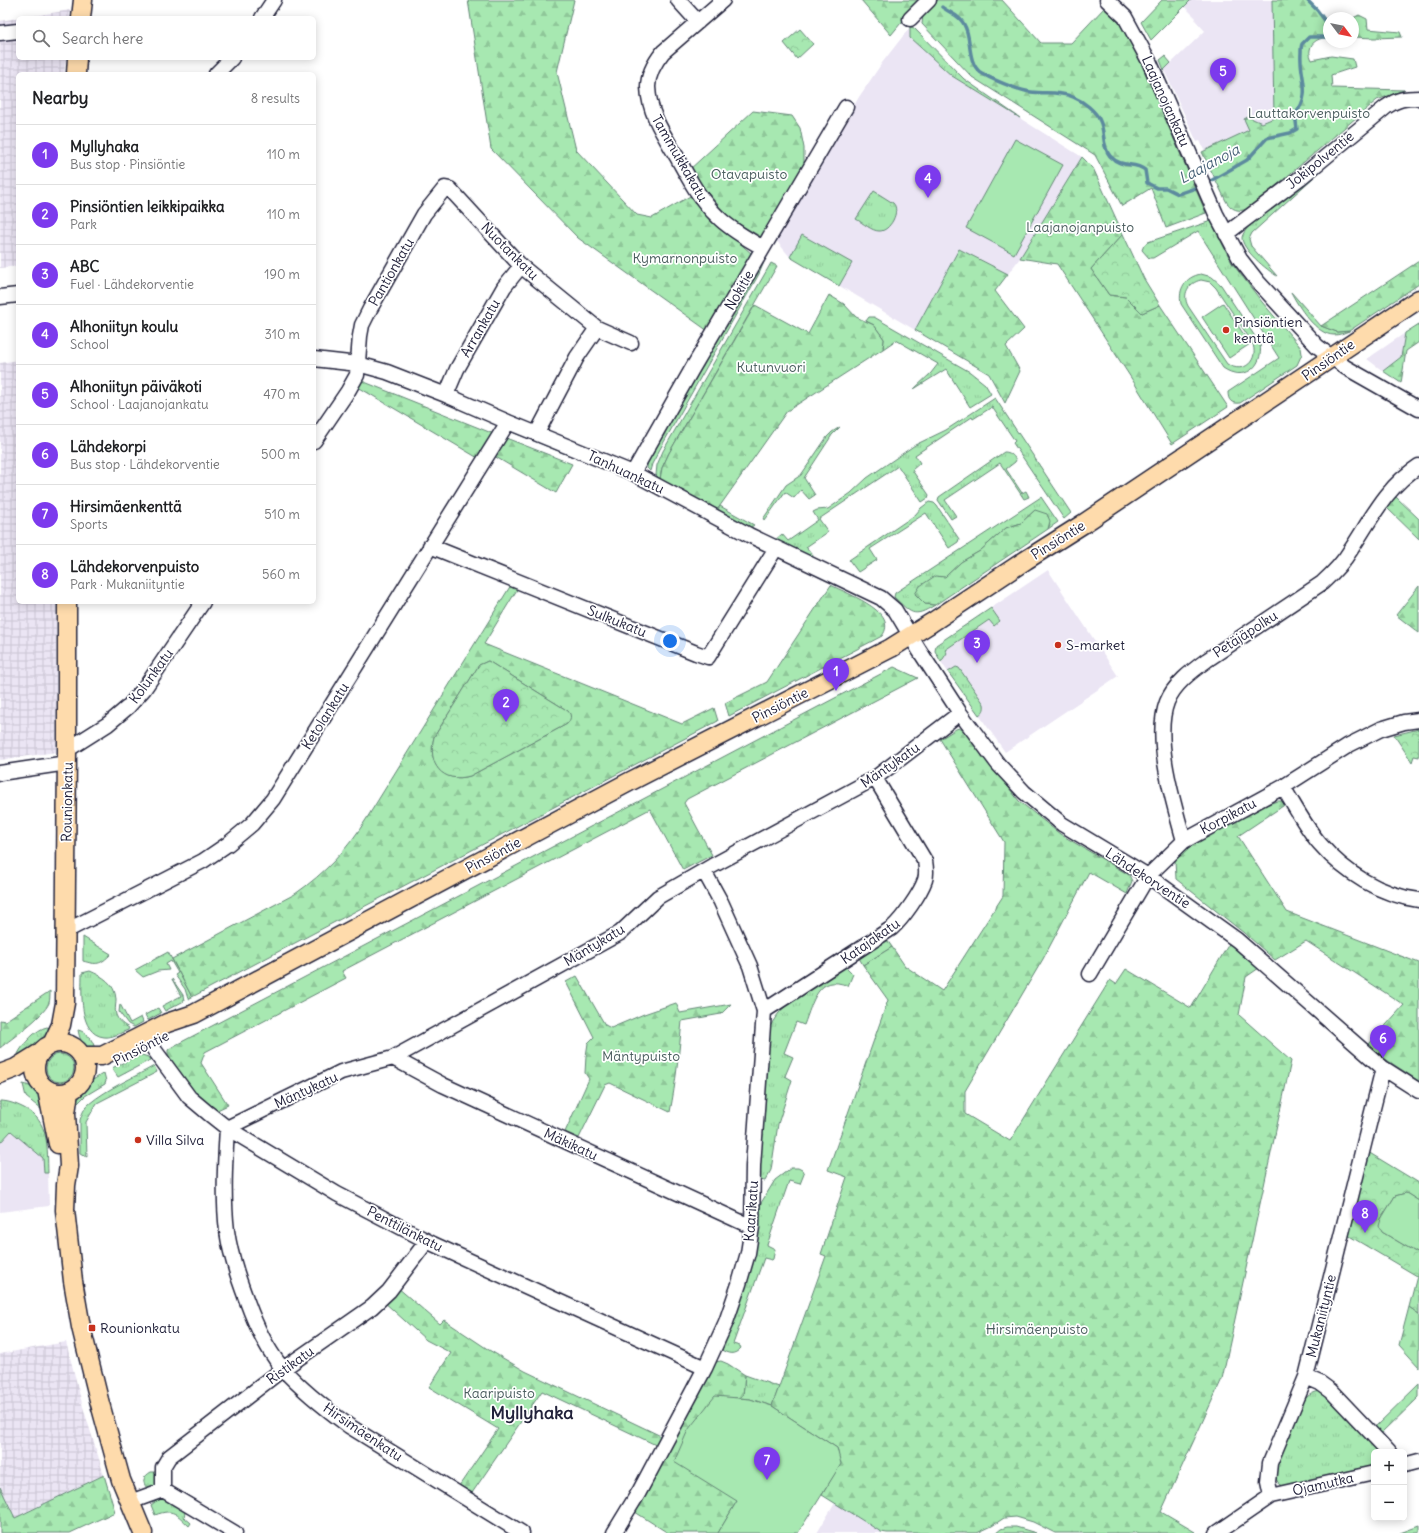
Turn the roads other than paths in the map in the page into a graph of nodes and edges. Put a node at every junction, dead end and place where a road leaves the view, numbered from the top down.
1 (83, 0) edge
2 (274, 0) edge
3 (678, 0) edge
4 (723, 0) edge
5 (929, 0) edge
6 (1108, 0) edge
7 (81, 16) edge
8 (263, 16) edge
9 (910, 19) dead end
10 (698, 22) junction
11 (16, 31) edge
12 (0, 33) edge
13 (77, 60) edge
14 (230, 60) edge
15 (76, 72) edge
16 (218, 72) edge
17 (1419, 98) edge
18 (846, 107) dead end
19 (445, 188) joint
20 (1226, 234) junction
21 (763, 248) junction
22 (520, 266) junction
23 (16, 295) edge
24 (0, 297) edge
25 (1419, 298) edge
26 (597, 328) junction
27 (631, 343) dead end
28 (1332, 357) junction
29 (316, 359) edge
30 (358, 364) junction
31 (446, 395) junction
32 (1419, 409) edge
33 (508, 422) junction
34 (537, 433) junction
35 (316, 438) edge
36 (1419, 466) edge
37 (633, 473) junction
38 (430, 546) junction
39 (776, 548) junction
40 (67, 604) edge
41 (190, 604) edge
42 (202, 604) edge
43 (190, 621) junction
44 (910, 636) junction
45 (960, 713) junction
46 (1419, 720) edge
47 (67, 757) junction
48 (0, 773) edge
49 (875, 778) junction
50 (1283, 787) junction
51 (1184, 841) junction
52 (704, 871) junction
53 (1148, 876) junction
54 (1419, 900) edge
55 (66, 931) junction
56 (1090, 974) dead end
57 (65, 1003) junction
58 (764, 1012) junction
59 (148, 1039) junction
60 (46, 1048) junction
61 (80, 1052) junction
62 (393, 1058) junction
63 (1383, 1068) junction
64 (0, 1074) edge
65 (84, 1078) junction
66 (0, 1084) edge
67 (43, 1087) junction
68 (1419, 1091) edge
69 (69, 1092) junction
70 (227, 1128) junction
71 (66, 1185) junction
72 (752, 1227) junction
73 (427, 1241) junction
74 (706, 1368) junction
75 (283, 1369) junction
76 (1306, 1377) junction
77 (1386, 1449) edge
78 (1419, 1461) edge
79 (1407, 1464) edge
80 (1371, 1474) edge
81 (164, 1490) junction
82 (1271, 1496) junction
83 (130, 1502) junction
84 (143, 1533) edge
85 (235, 1533) edge
86 (522, 1533) edge
87 (614, 1533) edge
88 (1217, 1533) edge

1 - 7 main road
2 - 8 street
3 - 10 street
4 - 10 street, Tammukkakatu
5 - 9 street
6 - 20 street, Laajanojankatu
10 - 21 street, Tammukkakatu
11 - 12 street
13 - 15 main road
14 - 16 street
17 - 20 street, Jokipolventie
18 - 21 street, Nokitie
19 - 22 street, Nuotankatu
19 - 30 street, Pantionkatu
20 - 28 street, Laajanojankatu
21 - 37 street, Nokitie
22 - 26 street, Nuotankatu
22 - 31 street, Arrankatu
23 - 24 street
25 - 28 main road, Pinsiöntie
26 - 27 street, Nuotankatu
26 - 34 street
28 - 32 street, Laajanojankatu
28 - 44 main road, Pinsiöntie
29 - 30 street, Tanhuankatu
30 - 31 street, Tanhuankatu
30 - 35 street
31 - 33 street, Tanhuankatu
33 - 34 street, Tanhuankatu
33 - 38 street, Ketolankatu
34 - 37 street, Tanhuankatu
36 - 51 street, Petäjäpolku
37 - 39 street, Tanhuankatu
38 - 39 street, Sulkukatu
38 - 55 street, Ketolankatu
39 - 44 street, Tanhuankatu
40 - 47 main road, Rounionkatu
41 - 43 street
42 - 43 street, Kolunkatu
43 - 47 street, Kolunkatu
44 - 45 street, Lähdekorventie
44 - 59 main road, Pinsiöntie
45 - 49 street, Mäntykatu
45 - 53 street, Lähdekorventie
46 - 50 street, Korpikatu
47 - 48 street
47 - 55 main road, Rounionkatu
49 - 52 street, Mäntykatu
49 - 58 street, Katajakatu
50 - 51 street, Korpikatu
50 - 54 street
51 - 53 street, Korpikatu
52 - 58 street, Kaarikatu
52 - 62 street, Mäntykatu
53 - 56 street, Korpikatu
53 - 63 street, Lähdekorventie
55 - 57 main road, Rounionkatu
57 - 60 main road, Rounionkatu
57 - 61 main road, Rounionkatu
58 - 72 street, Kaarikatu
59 - 61 main road, Pinsiöntie
59 - 65 main road, Pinsiöntie
59 - 70 street, Penttilänkatu
60 - 61 main road
60 - 64 main road
60 - 67 main road
61 - 65 main road
62 - 70 street, Mäntykatu
62 - 72 street, Mäkikatu
63 - 68 street, Lähdekorventie
63 - 76 street, Mukaniityntie
65 - 69 main road
66 - 67 main road
67 - 69 main road
67 - 71 main road
69 - 71 main road
70 - 73 street, Penttilänkatu
70 - 75 street, Hirsimäenkatu
71 - 83 main road
72 - 74 street, Kaarikatu
73 - 74 street, Penttilänkatu
73 - 75 street, Ristikatu
74 - 87 street, Kaarikatu
75 - 81 street, Ristikatu
75 - 86 street, Hirsimäenkatu
76 - 77 street
76 - 82 street, Mukaniityntie
78 - 79 street
80 - 82 street, Ojamutka
81 - 83 street
81 - 85 street
82 - 88 street
83 - 84 main road

